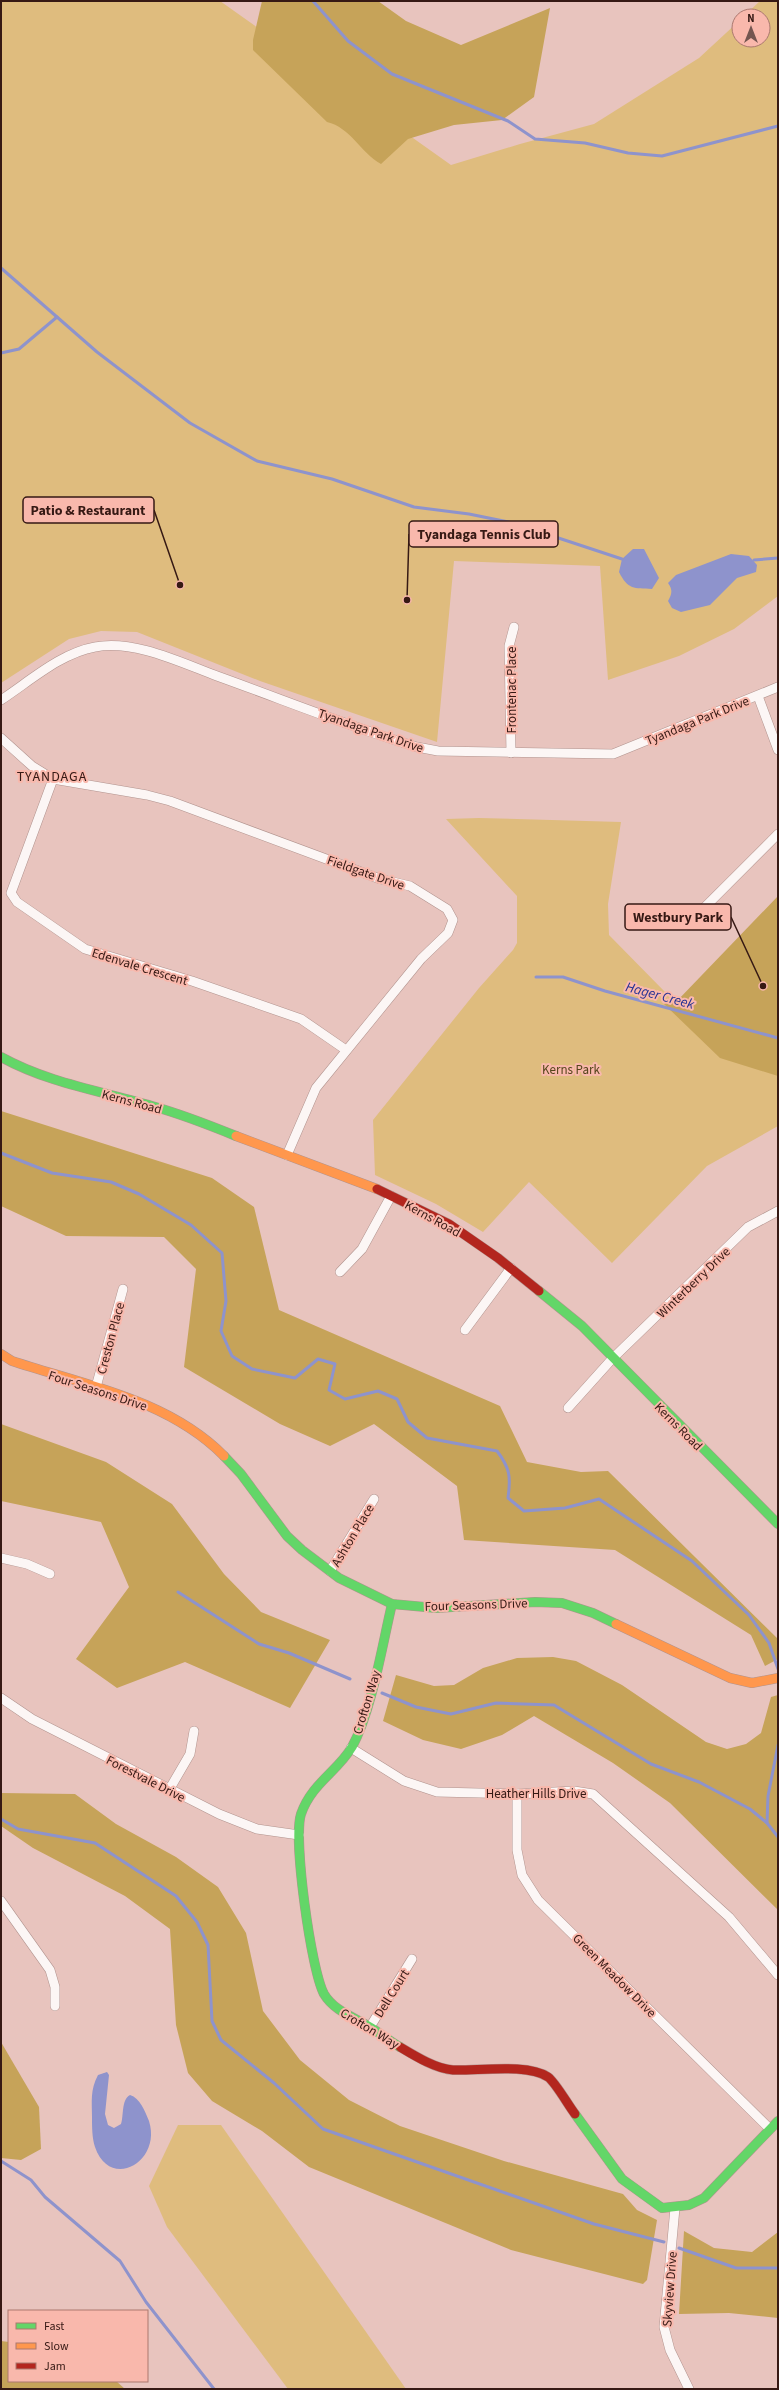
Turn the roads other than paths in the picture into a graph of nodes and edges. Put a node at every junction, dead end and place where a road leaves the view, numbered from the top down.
1 (514, 627) dead end
2 (778, 687) edge
3 (758, 696) junction
4 (1, 700) edge
5 (1, 738) edge
6 (778, 750) edge
7 (511, 753) junction
8 (53, 779) junction
9 (778, 834) edge
10 (700, 912) dead end
11 (346, 1050) junction
12 (1, 1057) edge
13 (287, 1155) junction
14 (391, 1196) junction
15 (778, 1211) edge
16 (511, 1268) junction
17 (340, 1272) dead end
18 (123, 1289) dead end
19 (465, 1330) dead end
20 (1, 1354) edge
21 (612, 1359) junction
22 (96, 1387) junction
23 (568, 1408) dead end
24 (374, 1499) dead end
25 (778, 1524) edge
26 (1, 1558) edge
27 (330, 1571) junction
28 (50, 1574) dead end
29 (392, 1604) junction
30 (778, 1678) edge
31 (1, 1698) edge
32 (194, 1731) dead end
33 (351, 1748) junction
34 (169, 1790) junction
35 (517, 1794) junction
36 (300, 1834) junction
37 (1, 1901) edge
38 (412, 1959) dead end
39 (778, 1975) edge
40 (55, 2006) dead end
41 (370, 2026) junction
42 (778, 2121) edge
43 (770, 2129) junction
44 (675, 2208) junction
45 (689, 2389) edge

1 - 7 street, Frontenac Place
2 - 3 street, Tyandaga Park Drive
3 - 6 street
3 - 7 street, Tyandaga Park Drive
4 - 7 street, Tyandaga Park Drive
5 - 8 street, Fieldgate Drive
8 - 11 street, Edenvale Crescent
8 - 11 street, Fieldgate Drive
9 - 10 street
11 - 13 street, Fieldgate Drive
12 - 13 street, Kerns Road
13 - 14 street, Kerns Road
14 - 16 street, Kerns Road
14 - 17 street
15 - 21 street, Winterberry Drive
16 - 19 street
16 - 21 street, Kerns Road
18 - 22 street, Creston Place
20 - 22 street, Four Seasons Drive
21 - 23 street, Winterberry Drive
21 - 25 street, Kerns Road
22 - 27 street, Four Seasons Drive
24 - 27 street, Ashton Place
26 - 28 street
27 - 29 street, Four Seasons Drive
29 - 30 street, Four Seasons Drive
29 - 33 street, Crofton Way
31 - 34 street, Forestvale Drive
32 - 34 street
33 - 35 street, Heather Hills Drive
33 - 36 street, Crofton Way
34 - 36 street, Forestvale Drive
35 - 39 street, Heather Hills Drive
35 - 43 street, Green Meadow Drive
36 - 41 street, Crofton Way
37 - 40 street
38 - 41 street, Dell Court
41 - 44 street, Crofton Way
42 - 43 street
43 - 44 street
44 - 45 street, Skyview Drive

